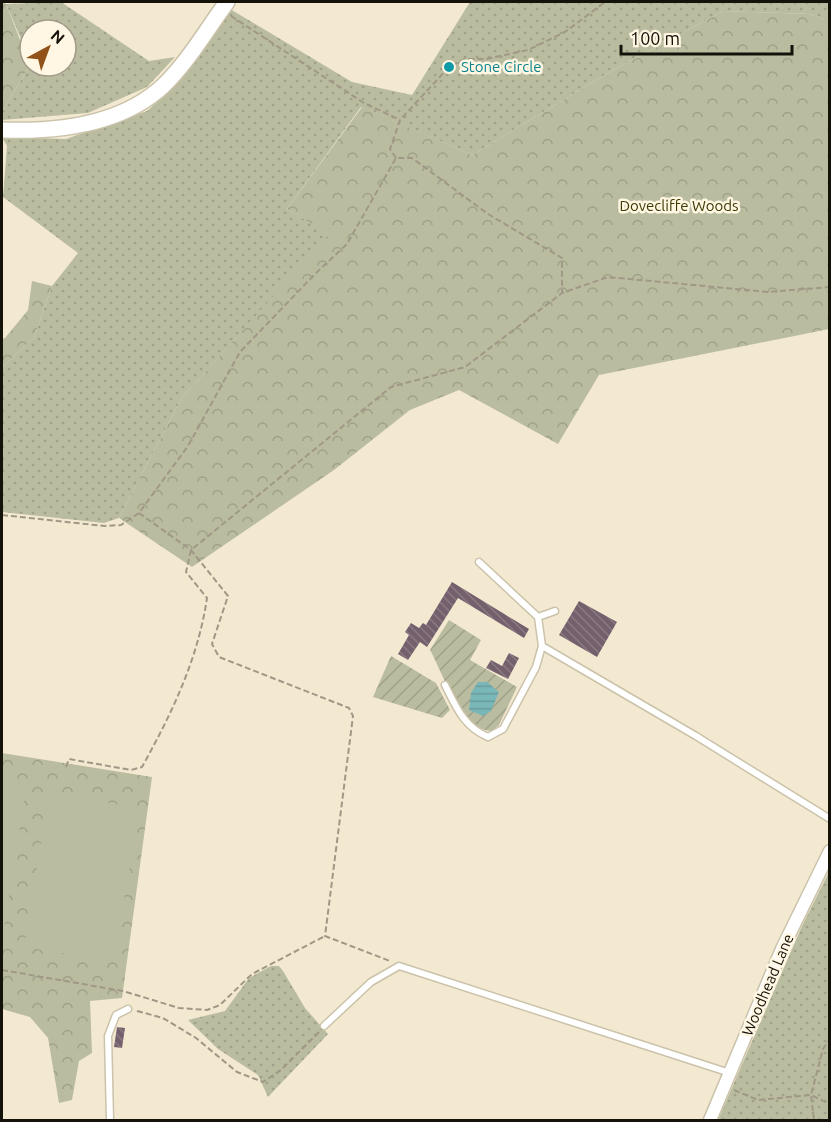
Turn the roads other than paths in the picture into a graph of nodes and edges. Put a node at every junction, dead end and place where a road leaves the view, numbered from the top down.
1 (225, 5) edge
2 (2, 130) edge
3 (479, 562) dead end
4 (555, 611) dead end
5 (538, 617) junction
6 (542, 646) junction
7 (445, 685) dead end
8 (830, 819) edge
9 (830, 851) edge
10 (128, 1009) road end
11 (324, 1026) road end
12 (730, 1072) junction
13 (110, 1120) edge
14 (710, 1120) edge

1 - 2 street
3 - 5 lane
4 - 5 lane
5 - 6 lane
6 - 7 lane
6 - 8 lane
9 - 12 street, Woodhead Lane
10 - 13 lane
11 - 12 lane
12 - 14 street, Woodhead Lane

